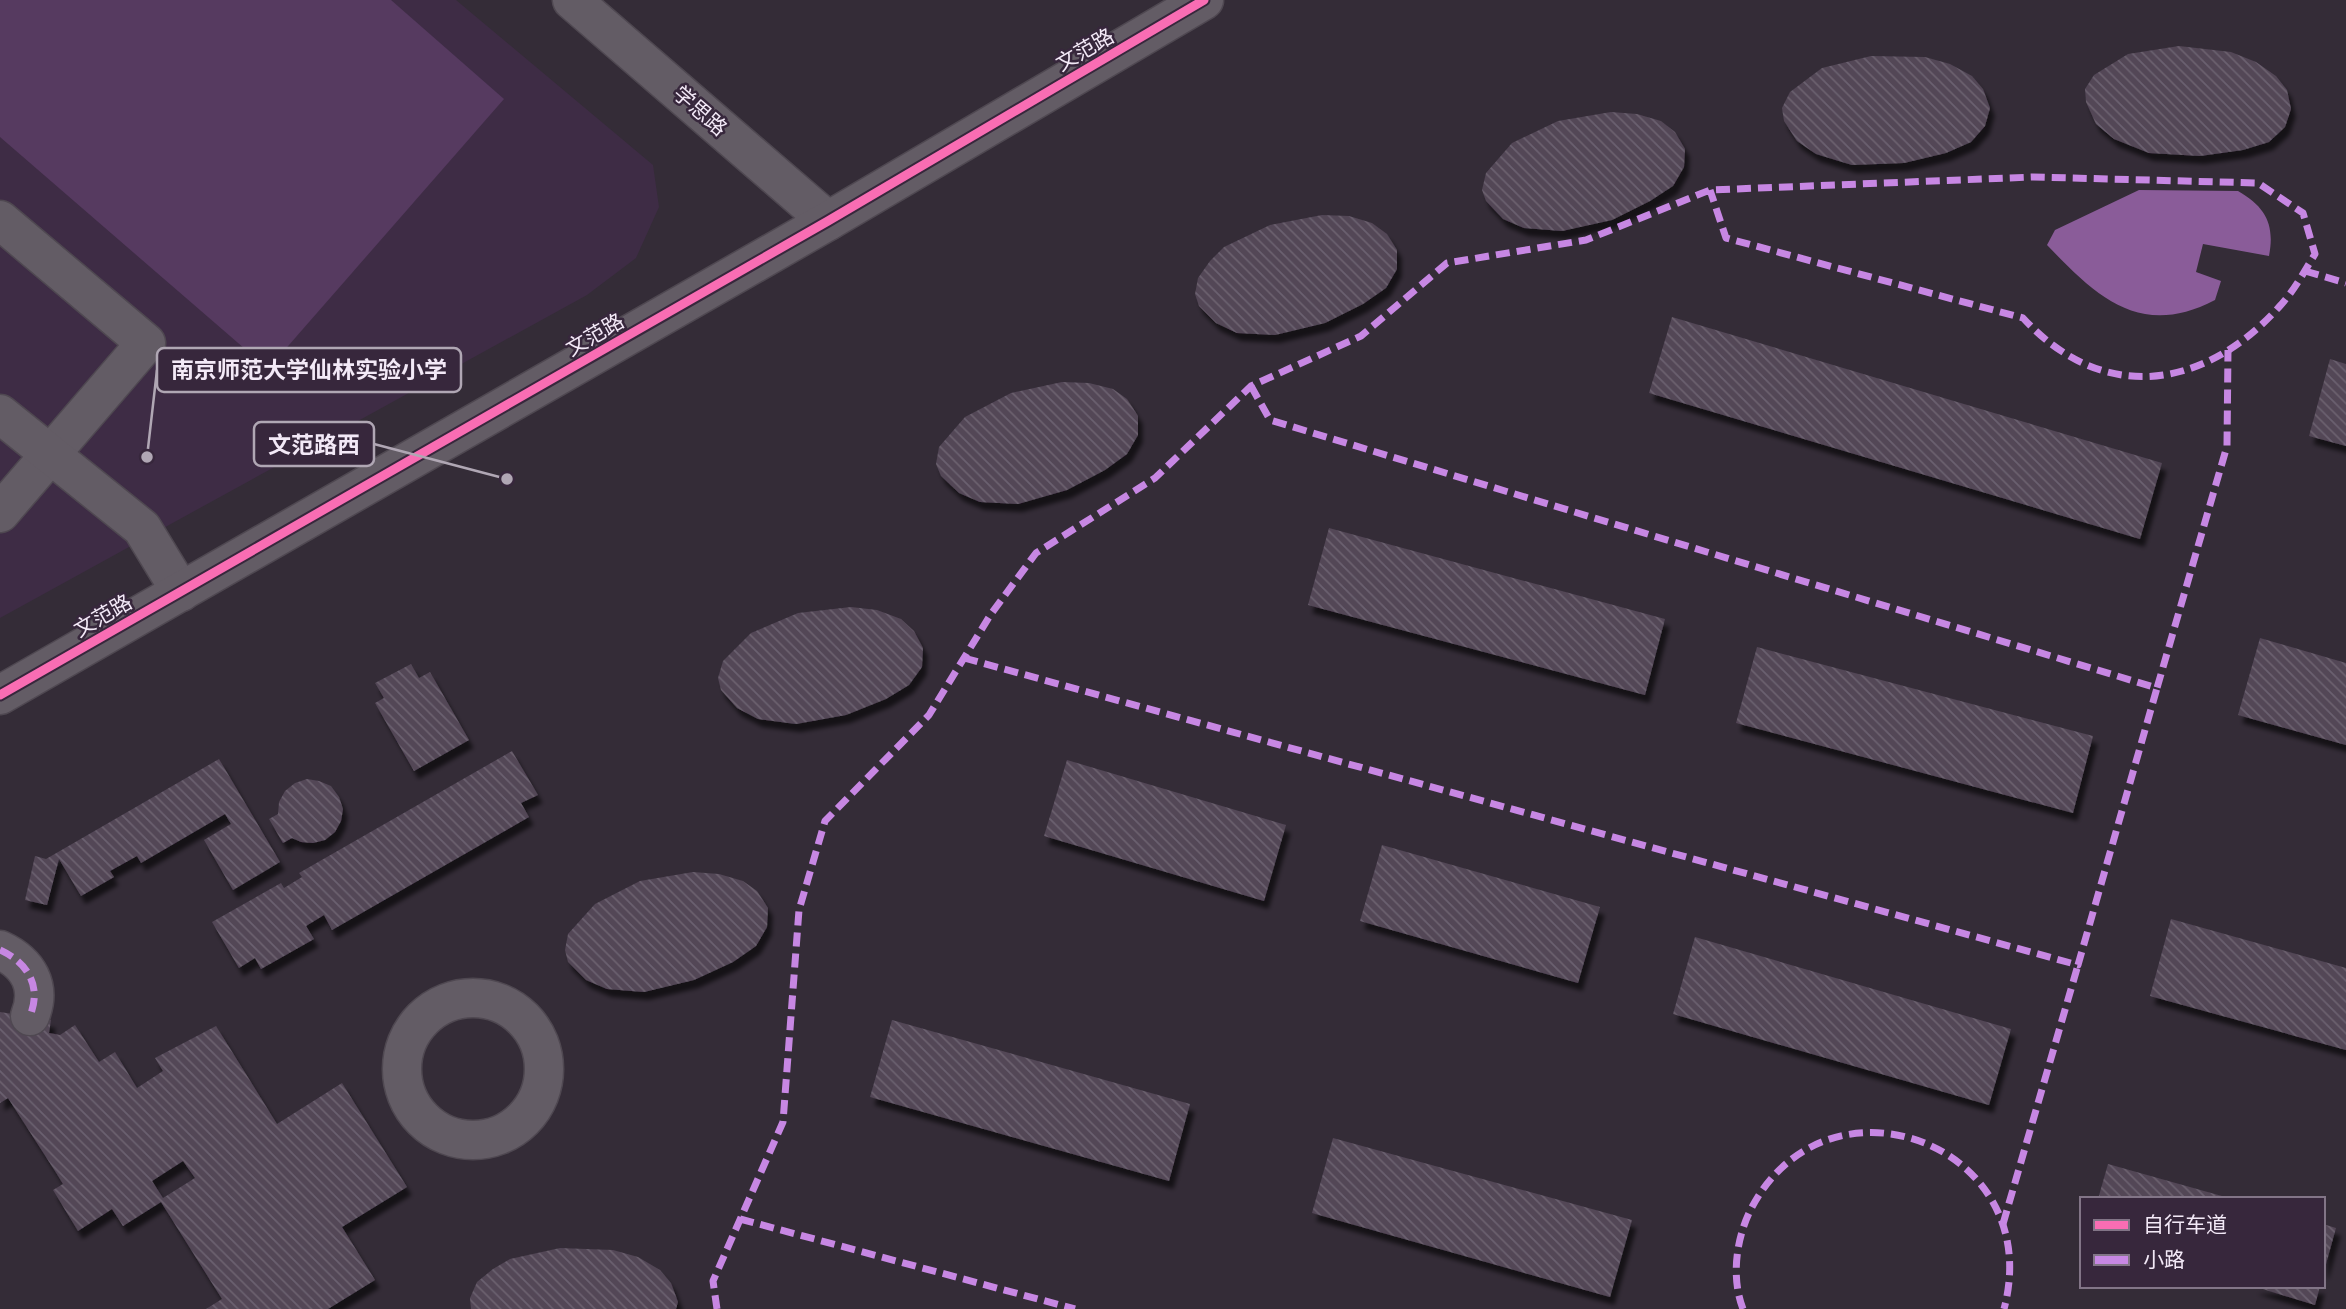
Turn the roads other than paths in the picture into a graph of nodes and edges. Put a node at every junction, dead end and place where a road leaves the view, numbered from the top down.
1 (572, 0) edge
2 (1205, 0) edge
3 (0, 220) edge
4 (828, 221) junction
5 (0, 414) edge
6 (50, 454) junction
7 (0, 513) edge
8 (181, 592) junction
9 (0, 695) edge
10 (0, 950) edge
11 (30, 1016) dead end

1 - 4 street, 学思路
2 - 4 street, 文范路
3 - 6 street
4 - 8 street, 文范路
5 - 6 street
6 - 7 street
6 - 8 street
8 - 9 street, 文范路
10 - 11 street

